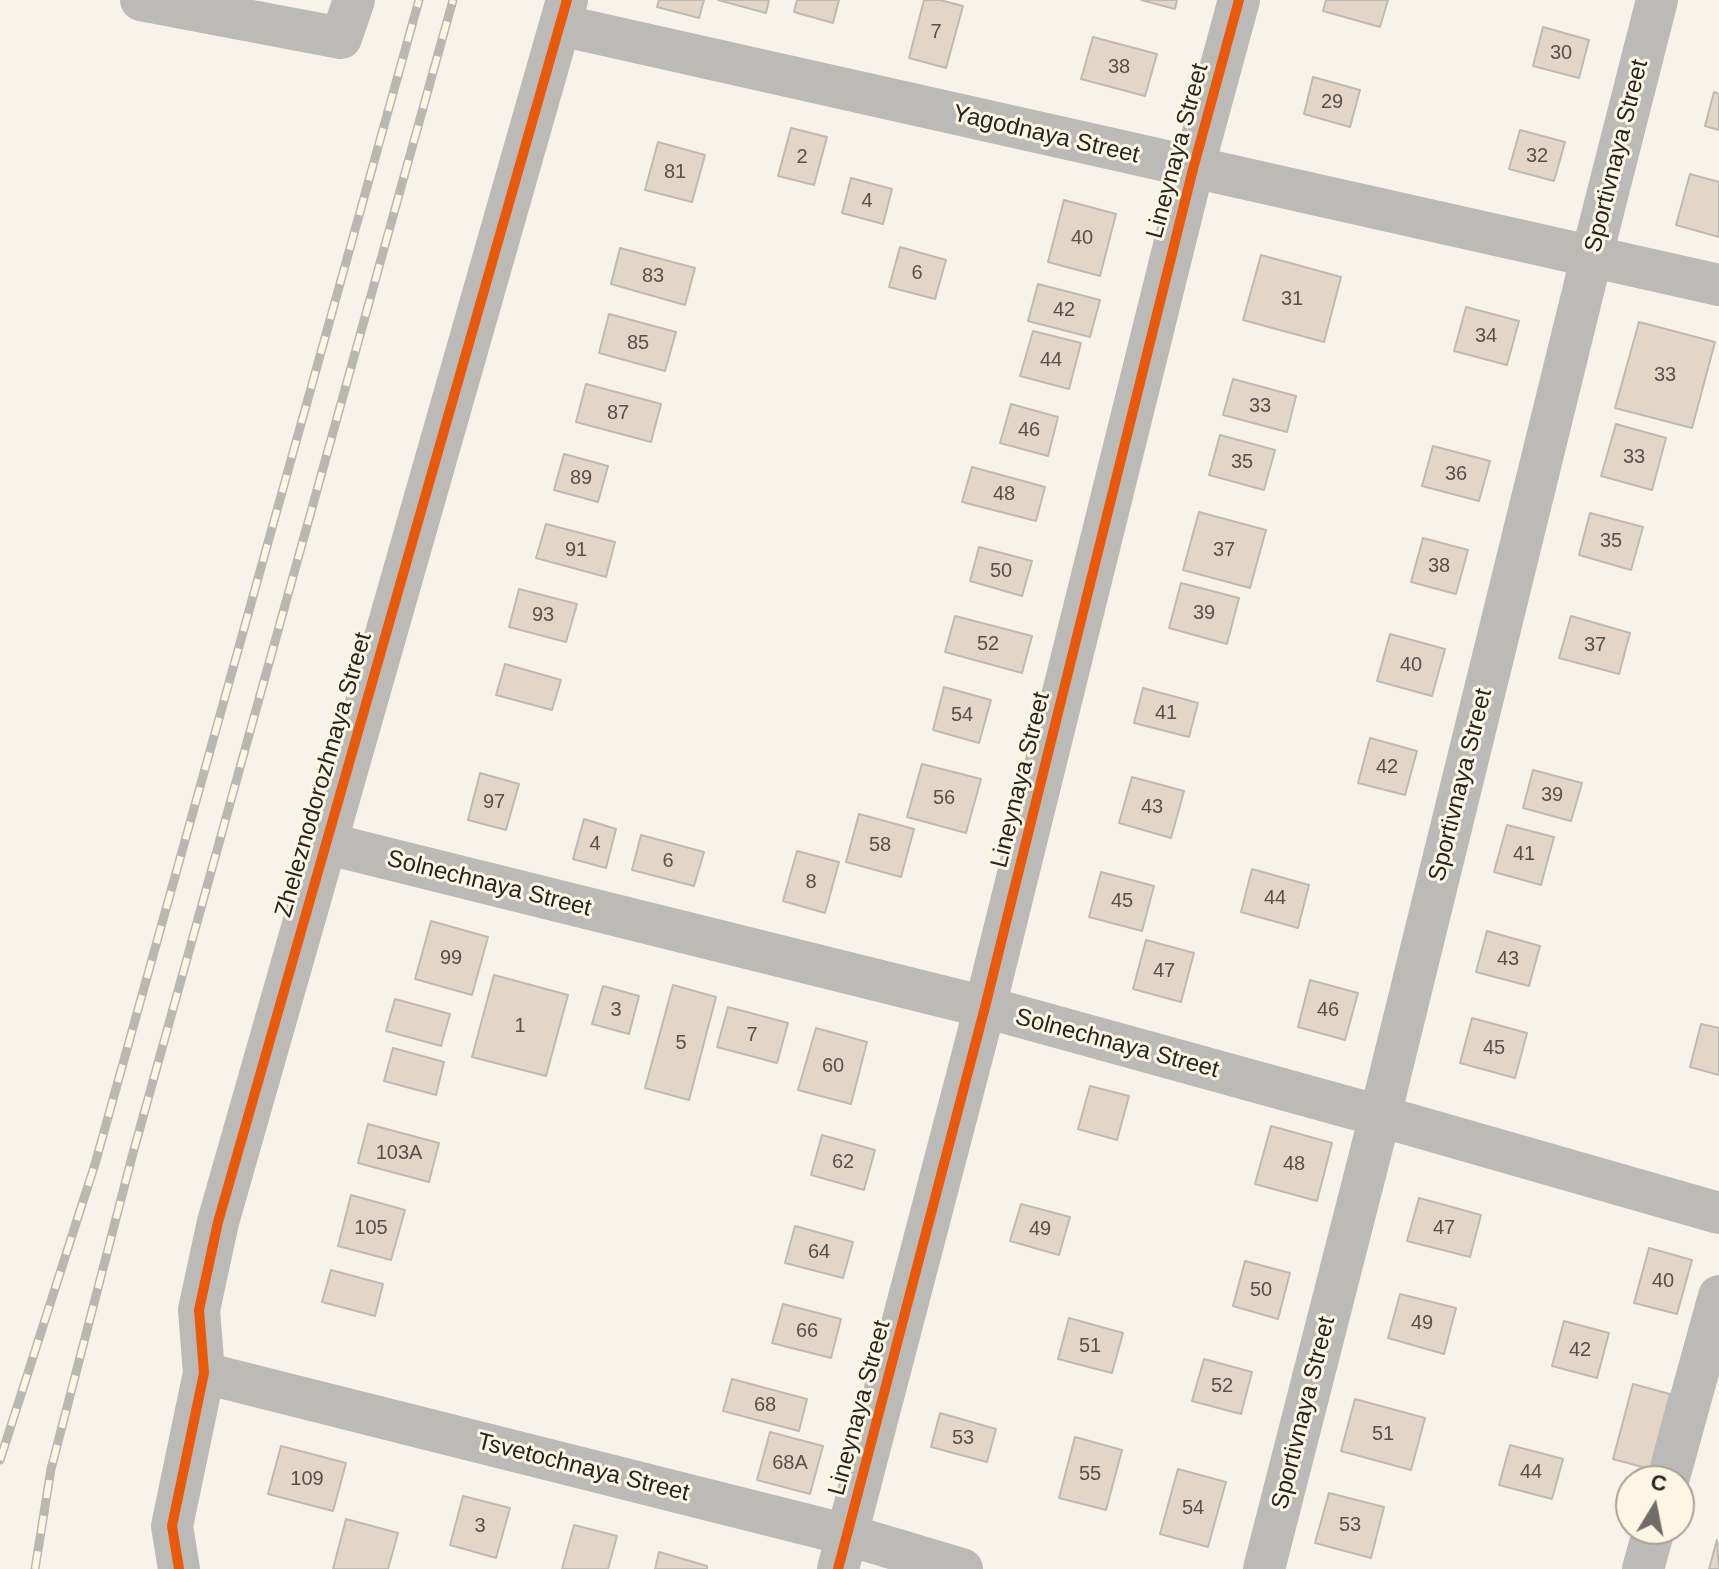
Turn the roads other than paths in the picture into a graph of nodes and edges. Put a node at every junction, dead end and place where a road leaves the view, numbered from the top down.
1 (141, 0) edge
2 (1239, 0) edge
3 (1657, 0) edge
4 (564, 13) edge
5 (347, 19) edge
6 (1193, 169) junction
7 (1592, 255) junction
8 (1719, 285) edge
9 (325, 843) junction
10 (985, 1007) junction
11 (1380, 1116) junction
12 (1719, 1213) edge
13 (1719, 1296) edge
14 (204, 1373) junction
15 (1672, 1465) edge
16 (1650, 1545) edge
17 (843, 1552) edge
18 (179, 1569) edge
19 (962, 1569) edge
20 (1264, 1569) edge
21 (1643, 1569) edge

1 - 5 street
2 - 6 street, Lineynaya Street
3 - 7 street, Sportivnaya Street
4 - 6 street, Yagodnaya Street
4 - 9 street, Zheleznodorozhnaya Street
6 - 7 street, Yagodnaya Street
6 - 10 street, Lineynaya Street
7 - 8 street, Yagodnaya Street
7 - 11 street, Sportivnaya Street
9 - 10 street, Solnechnaya Street
9 - 14 street, Zheleznodorozhnaya Street
10 - 11 street, Solnechnaya Street
10 - 17 street, Lineynaya Street
11 - 12 street, Solnechnaya Street
11 - 20 street, Sportivnaya Street
13 - 15 street
14 - 17 street, Tsvetochnaya Street
14 - 18 street, Zheleznodorozhnaya Street
16 - 21 street
17 - 19 street, Tsvetochnaya Street

